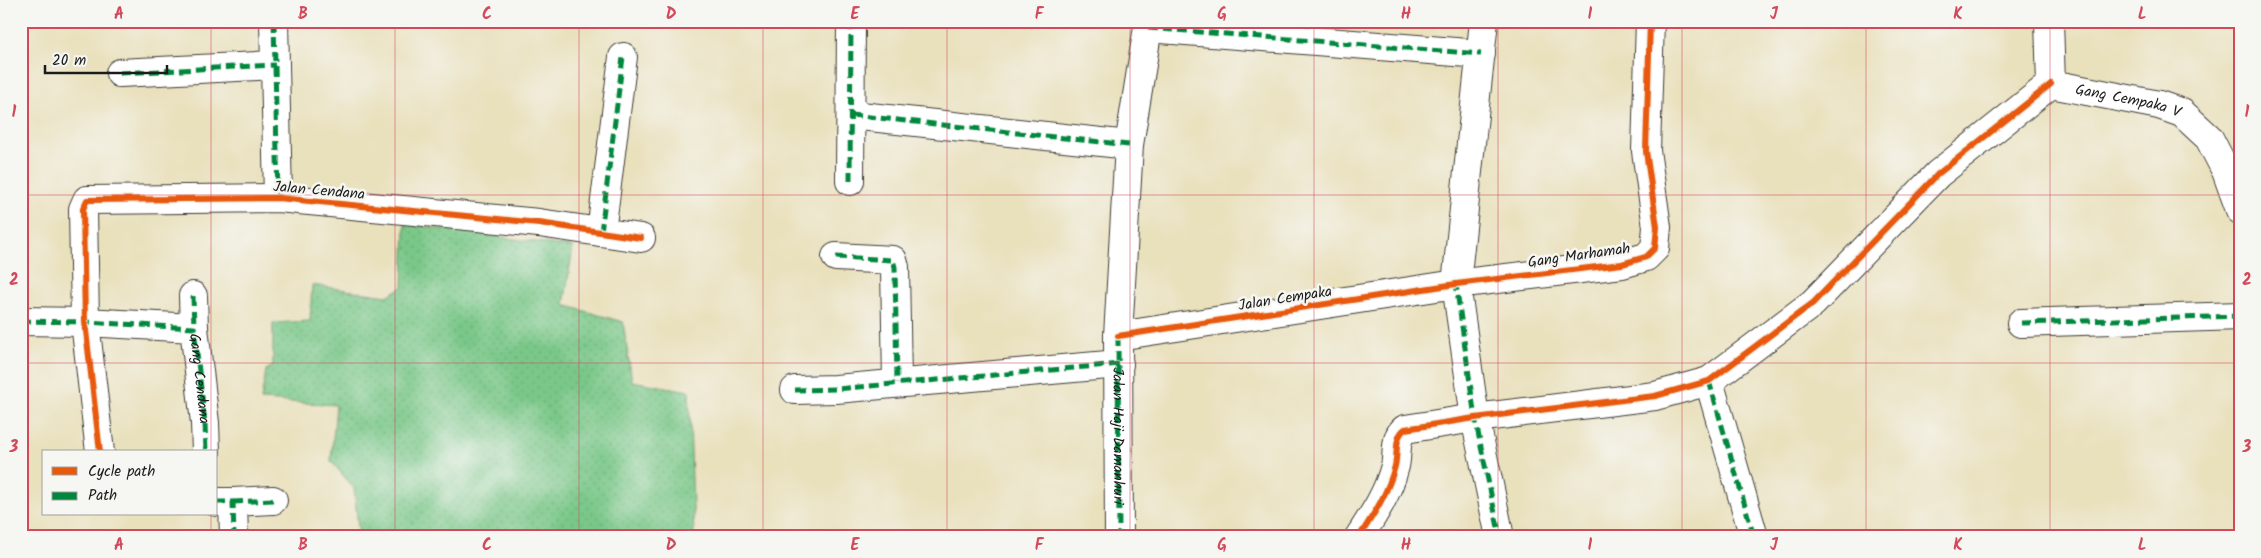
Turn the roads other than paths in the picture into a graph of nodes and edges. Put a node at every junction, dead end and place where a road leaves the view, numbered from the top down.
1 (274, 21) edge
2 (851, 21) edge
3 (1484, 21) edge
4 (1650, 21) edge
5 (2049, 21) edge
6 (1148, 25) edge
7 (1481, 54) junction
8 (623, 57) dead end
9 (275, 66) junction
10 (120, 73) dead end
11 (2051, 84) junction
12 (851, 115) junction
13 (1129, 145) junction
14 (850, 181) dead end
15 (278, 198) junction
16 (2240, 210) edge
17 (601, 232) junction
18 (641, 238) dead end
19 (836, 256) dead end
20 (1456, 284) junction
21 (193, 296) dead end
22 (2240, 316) edge
23 (21, 321) edge
24 (85, 322) junction
25 (2021, 323) dead end
26 (194, 328) junction
27 (1118, 336) junction
28 (1119, 364) junction
29 (1709, 381) junction
30 (897, 383) junction
31 (795, 390) dead end
32 (1475, 418) junction
33 (100, 450) edge
34 (206, 450) edge
35 (273, 500) dead end
36 (224, 502) edge
37 (234, 537) edge
38 (1119, 537) edge
39 (1359, 537) edge
40 (1500, 537) edge
41 (1754, 537) edge

1 - 9 street, Jalan Cendana
2 - 12 street
3 - 7 street
4 - 20 street, Gang Marhamah
5 - 11 street
6 - 7 street
6 - 13 street
7 - 20 street
8 - 17 street
9 - 10 street
9 - 15 street, Jalan Cendana
11 - 16 street, Gang Cempaka V
11 - 29 street
12 - 13 street
12 - 14 street
13 - 27 street
15 - 17 street, Jalan Cendana
15 - 24 street, Jalan Cendana
17 - 18 street, Jalan Cendana
19 - 30 street
20 - 27 street, Jalan Cempaka
20 - 32 street
21 - 26 street
22 - 25 street
23 - 24 street, Gang Cendana
24 - 26 street, Gang Cendana
24 - 33 street
26 - 34 street, Gang Cendana
27 - 28 street, Jalan Haji Damanhuri
28 - 30 street
28 - 38 street, Jalan Haji Damanhuri
29 - 32 street
29 - 41 street
30 - 31 street
32 - 39 street
32 - 40 street
35 - 36 street
36 - 37 street

